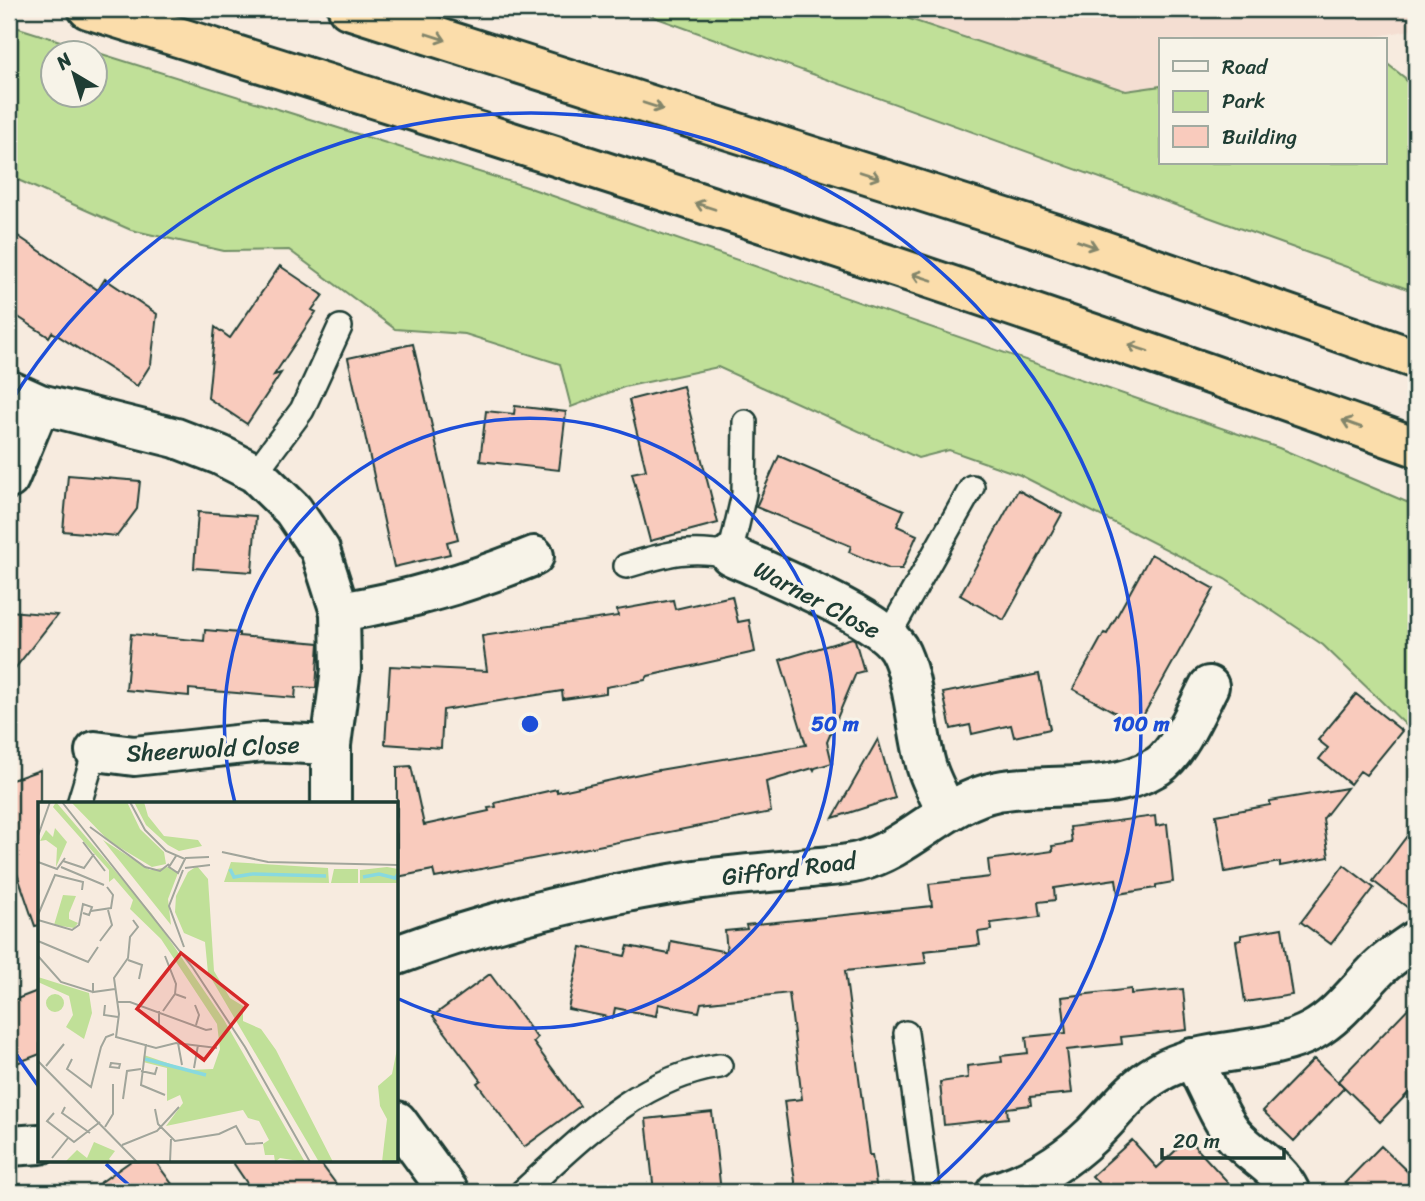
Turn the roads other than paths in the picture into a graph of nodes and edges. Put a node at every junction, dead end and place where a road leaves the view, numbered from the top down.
1 (88, 9) edge
2 (348, 9) edge
3 (340, 327) dead end
4 (1416, 359) edge
5 (25, 397) edge
6 (745, 422) dead end
7 (1416, 447) edge
8 (255, 473) junction
9 (9, 479) edge
10 (972, 487) dead end
11 (730, 555) junction
12 (534, 556) dead end
13 (626, 566) dead end
14 (340, 612) junction
15 (888, 636) junction
16 (1209, 686) dead end
17 (331, 745) junction
18 (95, 751) joint
19 (80, 802) edge
20 (331, 802) edge
21 (947, 812) junction
22 (1416, 940) edge
23 (399, 954) edge
24 (906, 1033) dead end
25 (1192, 1058) junction
26 (720, 1066) dead end
27 (399, 1124) edge
28 (38, 1144) edge
29 (9, 1146) edge
30 (449, 1192) edge
31 (522, 1192) edge
32 (928, 1192) edge
33 (996, 1192) edge
34 (1290, 1192) edge

7 -> 1 highway
2 -> 4 highway
3 - 8 lane
5 - 8 street, Sheerwold Close
5 - 9 street, Sheerwold Close
6 - 11 lane
8 - 14 street, Sheerwold Close
10 - 15 lane
11 - 13 lane
11 - 15 street, Warner Close
12 - 14 street
14 - 17 street, Sheerwold Close
15 - 21 street, Warner Close
16 - 21 street, Gifford Road
17 - 18 street, Sheerwold Close
17 - 20 street, Sheerwold Close
18 - 19 lane
21 - 23 street, Gifford Road
22 - 25 street
24 - 32 lane
25 - 33 street
25 - 34 street
26 - 31 lane
27 - 30 street
28 - 29 street

